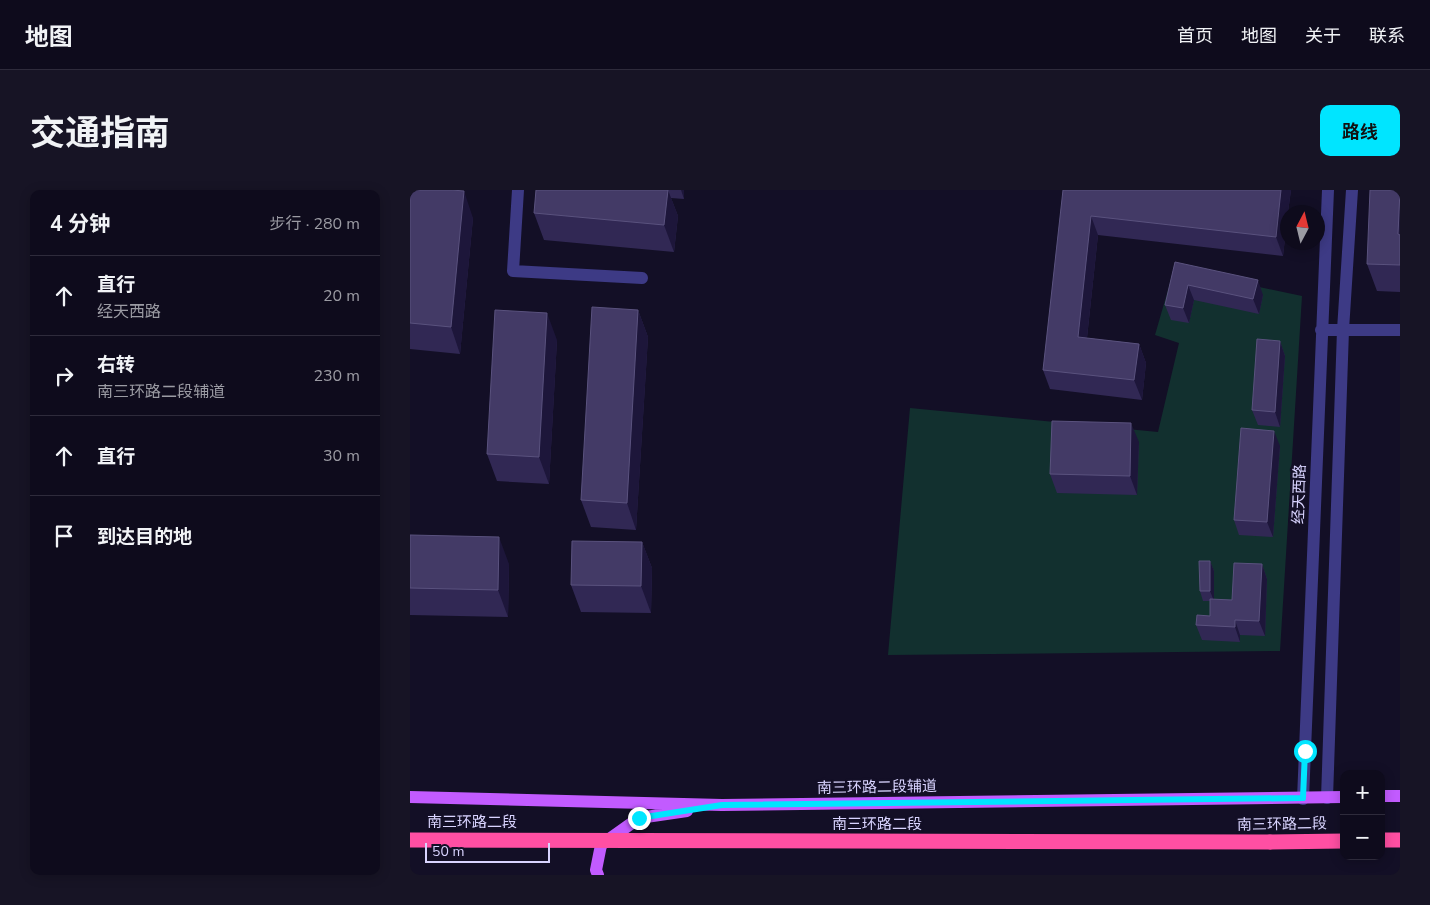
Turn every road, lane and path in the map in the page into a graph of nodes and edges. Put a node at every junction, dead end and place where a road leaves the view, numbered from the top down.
1 (518, 190) edge
2 (1328, 190) edge
3 (1352, 190) edge
4 (642, 278) dead end
5 (1321, 330) junction
6 (1343, 330) junction
7 (1400, 330) edge
8 (1385, 796) edge
9 (1400, 796) edge
10 (410, 797) edge
11 (1340, 797) edge
12 (1303, 798) junction
13 (1327, 798) junction
14 (722, 805) junction
15 (410, 840) edge
16 (1385, 840) edge
17 (1400, 840) edge
18 (1340, 841) edge
19 (598, 875) edge

1 - 4 street
2 - 5 street, 经天西路
3 - 6 street
5 - 6 street
5 - 12 street, 经天西路
6 - 7 street
6 - 13 street
8 - 9 main road
10 - 14 main road, 南三环路二段辅道
11 - 13 main road, 南三环路二段辅道
12 - 13 main road, 南三环路二段辅道
12 - 14 main road, 南三环路二段辅道
14 - 19 main road
15 - 18 highway, 南三环路二段, bridge
16 - 17 highway

